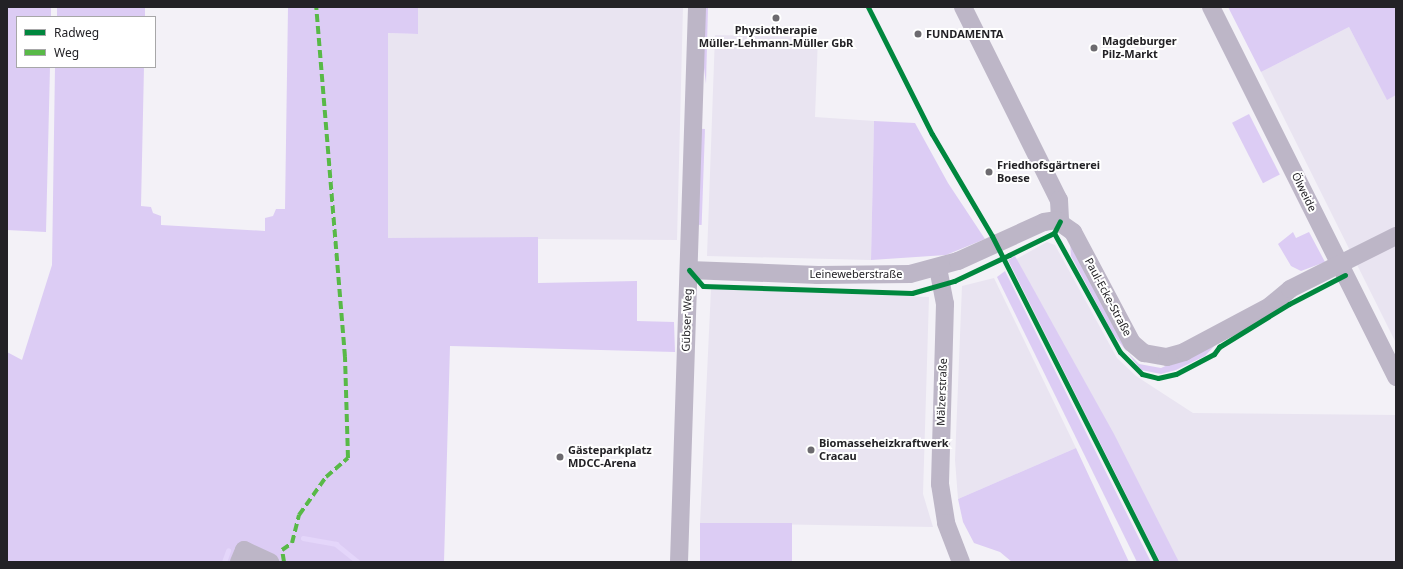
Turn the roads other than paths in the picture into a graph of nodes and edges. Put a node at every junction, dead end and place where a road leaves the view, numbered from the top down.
1 (697, 7) edge
2 (963, 7) edge
3 (1211, 7) edge
4 (1060, 221) junction
5 (1396, 236) edge
6 (1340, 264) junction
7 (938, 268) junction
8 (688, 270) junction
9 (1396, 377) edge
10 (239, 562) edge
11 (270, 562) edge
12 (679, 562) edge
13 (962, 562) edge

1 - 8 street, Gübser Weg
2 - 4 street
3 - 6 street, Ölweide
4 - 6 street, Paul-Ecke-Straße
4 - 7 street, Leineweberstraße
5 - 6 street, Paul-Ecke-Straße
6 - 9 street, Ölweide
7 - 8 street, Leineweberstraße
7 - 13 street, Mälzerstraße
8 - 12 street, Gübser Weg
10 - 11 street

